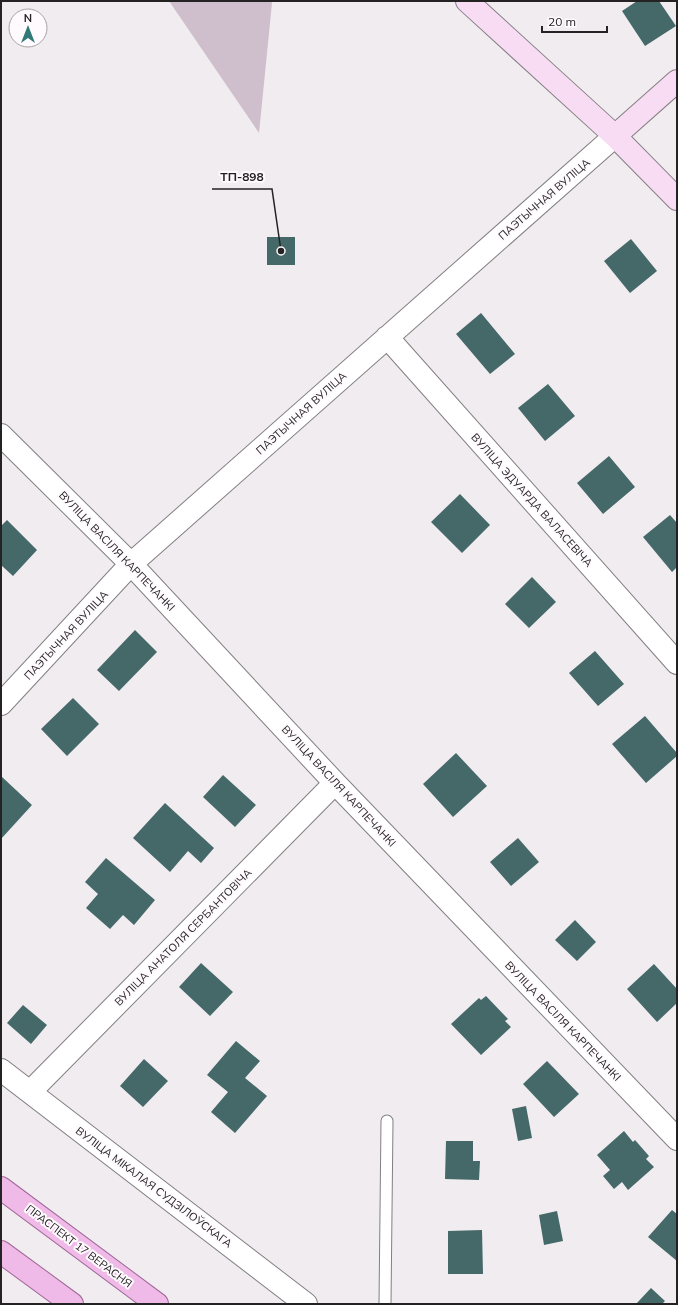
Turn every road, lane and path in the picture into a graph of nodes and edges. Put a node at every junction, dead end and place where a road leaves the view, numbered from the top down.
1 (466, 1) edge
2 (677, 81) edge
3 (615, 136) junction
4 (677, 199) edge
5 (388, 337) junction
6 (1, 435) edge
7 (131, 564) junction
8 (677, 663) edge
9 (1, 704) edge
10 (335, 783) junction
11 (1, 1070) edge
12 (30, 1092) junction
13 (387, 1121) dead end
14 (677, 1139) edge
15 (1, 1188) edge
16 (1, 1252) edge
17 (72, 1304) edge
18 (157, 1304) edge
19 (306, 1304) edge
20 (385, 1304) edge

1 - 3 main road
2 - 3 main road
3 - 4 main road
3 - 5 street, ПАЭТЫЧНАЯ ВУЛІЦА
5 - 7 street, ПАЭТЫЧНАЯ ВУЛІЦА
5 - 8 street, ВУЛІЦА ЭДУАРДА ВАЛАСЕВІЧА
6 - 7 street, ВУЛІЦА ВАСІЛЯ КАРПЕЧАНКІ
7 - 9 street, ПАЭТЫЧНАЯ ВУЛІЦА
7 - 10 street, ВУЛІЦА ВАСІЛЯ КАРПЕЧАНКІ
10 - 12 street, ВУЛІЦА АНАТОЛЯ СЕРБАНТОВІЧА
10 - 14 street, ВУЛІЦА ВАСІЛЯ КАРПЕЧАНКІ
11 - 12 street, ВУЛІЦА МІКАЛАЯ СУДЗІЛОЎСКАГА
12 - 19 street, ВУЛІЦА МІКАЛАЯ СУДЗІЛОЎСКАГА
13 - 20 lane
15 - 18 main road, ПРАСПЕКТ 17 ВЕРАСНЯ
16 - 17 main road

